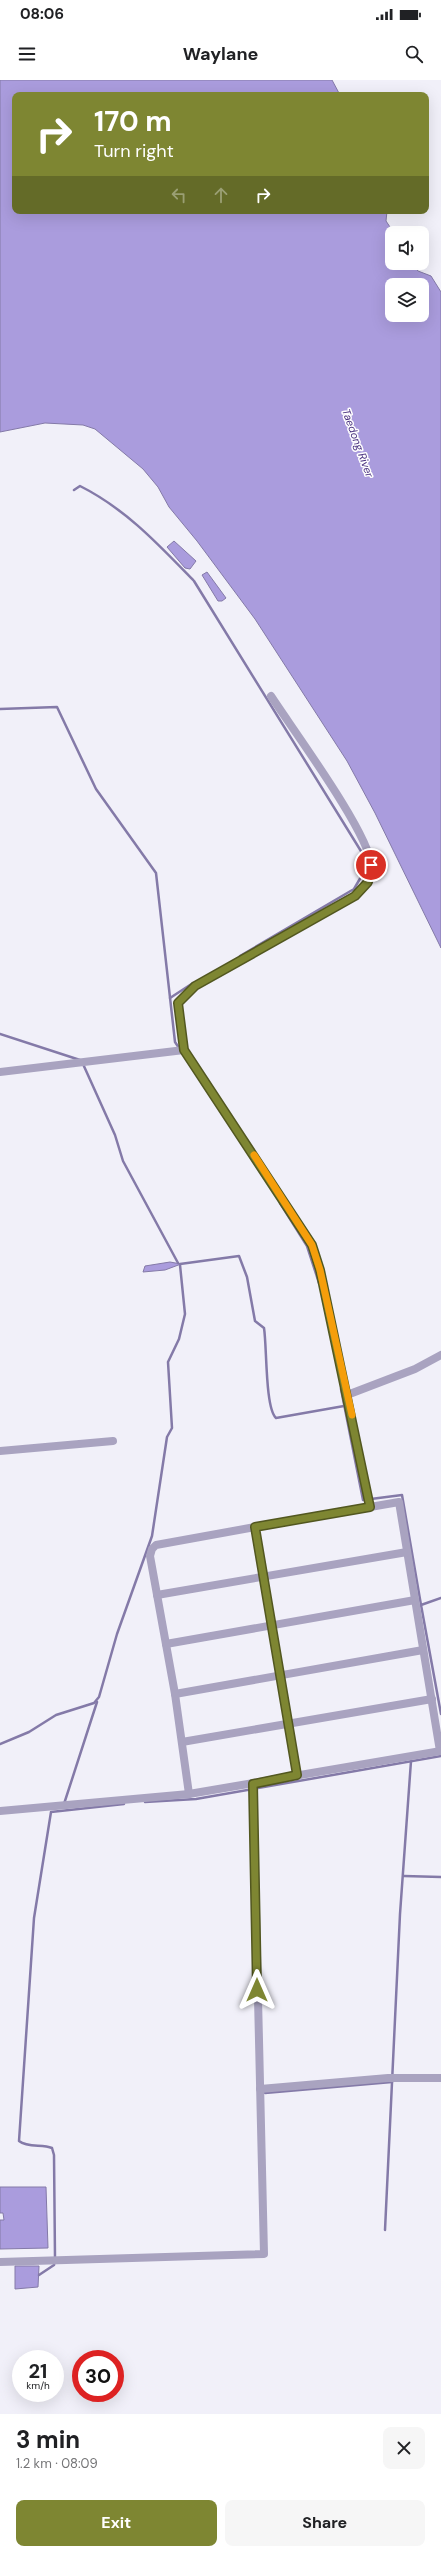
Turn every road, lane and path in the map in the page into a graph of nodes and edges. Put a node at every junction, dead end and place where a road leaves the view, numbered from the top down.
1 (271, 696) dead end
2 (184, 1050) junction
3 (0, 1072) edge
4 (441, 1355) edge
5 (347, 1395) junction
6 (113, 1441) dead end
7 (0, 1451) edge
8 (370, 1507) junction
9 (255, 1527) junction
10 (407, 1552) junction
11 (263, 1577) junction
12 (158, 1595) junction
13 (415, 1600) junction
14 (272, 1626) junction
15 (166, 1644) junction
16 (423, 1650) junction
17 (280, 1675) junction
18 (175, 1694) junction
19 (432, 1699) junction
20 (288, 1724) junction
21 (182, 1742) junction
22 (441, 1751) edge
23 (297, 1775) junction
24 (253, 1784) junction
25 (189, 1794) junction
26 (0, 1811) edge
27 (441, 2078) edge
28 (260, 2089) junction
29 (0, 2262) edge

1 - 2 street
2 - 3 street
2 - 5 street
4 - 5 street
5 - 8 street
6 - 7 street
8 - 9 street
8 - 10 street
9 - 11 street
9 - 12 street
10 - 11 street
10 - 13 street
11 - 12 street
11 - 14 street
12 - 15 street
13 - 14 street
13 - 16 street
14 - 15 street
14 - 17 street
15 - 18 street
16 - 17 street
16 - 19 street
17 - 18 street
17 - 20 street
18 - 21 street
19 - 20 street
19 - 22 street
20 - 21 street
20 - 23 street
21 - 25 street
22 - 23 street
23 - 24 street
24 - 25 street
24 - 28 street
25 - 26 street
27 - 28 street
28 - 29 street

